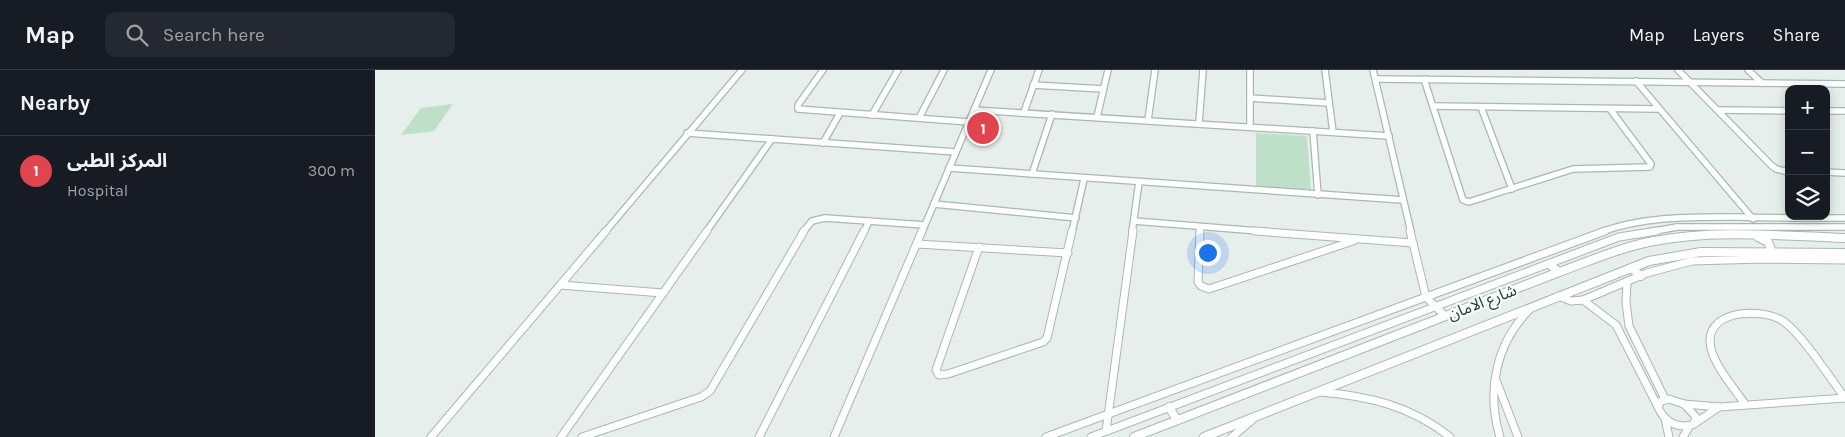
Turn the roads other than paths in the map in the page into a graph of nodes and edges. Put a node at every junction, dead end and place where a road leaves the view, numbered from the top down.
1 (742, 70) edge
2 (823, 70) edge
3 (898, 70) edge
4 (944, 70) edge
5 (991, 70) edge
6 (1039, 70) edge
7 (1108, 70) edge
8 (1155, 70) edge
9 (1203, 70) edge
10 (1250, 70) edge
11 (1325, 70) edge
12 (1373, 70) edge
13 (1678, 70) edge
14 (1749, 70) edge
15 (1376, 79) junction
16 (1424, 79) junction
17 (1636, 81) junction
18 (1689, 82) junction
19 (1762, 83) junction
20 (1845, 84) edge
21 (1033, 85) junction
22 (1103, 89) junction
23 (1250, 98) junction
24 (1329, 103) junction
25 (1433, 106) junction
26 (1481, 107) junction
27 (1657, 108) junction
28 (1610, 109) junction
29 (974, 110) junction
30 (1718, 110) junction
31 (1785, 111) edge
32 (1830, 111) edge
33 (1845, 111) edge
34 (1024, 112) junction
35 (840, 113) junction
36 (1052, 114) junction
37 (871, 115) junction
38 (1097, 117) junction
39 (919, 118) junction
40 (1148, 120) junction
41 (969, 122) junction
42 (1199, 123) junction
43 (1251, 127) junction
44 (1313, 131) junction
45 (1333, 132) junction
46 (687, 133) junction
47 (1389, 136) junction
48 (773, 139) junction
49 (823, 143) junction
50 (956, 152) junction
51 (949, 168) junction
52 (1785, 171) edge
53 (1830, 172) edge
54 (1845, 173) edge
55 (1032, 174) junction
56 (1085, 179) junction
57 (1139, 182) junction
58 (1513, 189) junction
59 (1318, 195) junction
60 (1403, 200) junction
61 (934, 204) junction
62 (1751, 217) junction
63 (1076, 218) junction
64 (1845, 218) edge
65 (869, 221) junction
66 (1134, 221) junction
67 (925, 225) junction
68 (1759, 226) junction
69 (1200, 227) junction
70 (1845, 227) edge
71 (1756, 236) junction
72 (1802, 238) junction
73 (1845, 238) edge
74 (1357, 239) junction
75 (1413, 243) junction
76 (917, 244) junction
77 (979, 247) junction
78 (1769, 252) junction
79 (1068, 253) junction
80 (1815, 253) junction
81 (1845, 253) edge
82 (1845, 260) edge
83 (1549, 264) junction
84 (1631, 268) junction
85 (1559, 272) junction
86 (1641, 276) junction
87 (1627, 282) junction
88 (560, 285) junction
89 (663, 293) junction
90 (1558, 296) junction
91 (1426, 297) junction
92 (1583, 300) junction
93 (1436, 307) junction
94 (1531, 307) junction
95 (1445, 316) junction
96 (1615, 325) junction
97 (1629, 326) junction
98 (1496, 378) junction
99 (1319, 392) junction
100 (1845, 398) edge
101 (1665, 399) junction
102 (1685, 404) junction
103 (1745, 404) junction
104 (1719, 406) junction
105 (1169, 407) junction
106 (1658, 407) junction
107 (1107, 414) junction
108 (1255, 417) junction
109 (1665, 419) junction
110 (1177, 420) junction
111 (1692, 425) junction
112 (1107, 431) junction
113 (431, 437) edge
114 (561, 437) edge
115 (582, 437) edge
116 (758, 437) edge
117 (835, 437) edge
118 (1046, 437) edge
119 (1091, 437) edge
120 (1134, 437) edge
121 (1204, 437) edge
122 (1232, 437) edge
123 (1450, 437) edge
124 (1500, 437) edge
125 (1518, 437) edge
126 (1669, 437) edge
127 (1683, 437) edge

1 - 46 street
2 - 35 street
3 - 37 street
4 - 39 street
5 - 29 street
6 - 21 street
7 - 22 street
8 - 40 street
9 - 42 street
10 - 23 street
11 - 24 street
12 - 15 street
13 - 18 street
14 - 19 street
15 - 16 street
15 - 47 street
16 - 17 street
16 - 25 street
17 - 18 street
17 - 27 street
18 - 19 street
18 - 30 street
19 - 20 street
21 - 22 street
21 - 34 street
22 - 38 street
23 - 24 street
23 - 43 street
24 - 45 street
25 - 26 street
25 - 58 street
26 - 28 street
26 - 58 street
27 - 28 street
27 - 62 street
28 - 58 street
29 - 34 street
29 - 41 street
30 - 31 street
30 - 52 street
32 - 33 street
34 - 36 street
35 - 37 street
35 - 49 street
36 - 38 street
36 - 55 street
37 - 39 street
38 - 40 street
39 - 41 street
40 - 42 street
41 - 50 street
42 - 43 street
43 - 44 street
44 - 45 street
44 - 59 street
45 - 47 street
46 - 48 street
46 - 88 street
47 - 60 street
48 - 49 street
48 - 89 street
49 - 50 street
50 - 51 street
51 - 55 street
51 - 61 street
53 - 54 street
55 - 56 street
56 - 57 street
56 - 63 street
57 - 59 street
57 - 66 street
59 - 60 street
60 - 75 street
61 - 63 street
61 - 67 street
62 - 64 street
62 - 68 street
62 - 91 street
63 - 79 street
65 - 67 street
65 - 115 street
65 - 116 street
66 - 69 street
66 - 107 street
67 - 76 street
68 - 70 street
68 - 83 street
69 - 74 street
69 - 74 street
71 - 72 street, شارع الامان
71 - 78 street
71 - 85 street, شارع الامان
72 - 73 street, شارع الامان
72 - 80 street
74 - 75 street
75 - 91 street
76 - 77 street
76 - 117 street
77 - 79 street
77 - 79 street
78 - 80 street, شارع الامان
78 - 84 street, شارع الامان
80 - 81 street, شارع الامان
82 - 86 street
83 - 85 street
83 - 93 street
84 - 86 street
84 - 90 street, شارع الامان
85 - 95 street, شارع الامان
86 - 87 street
87 - 92 street
87 - 97 street
88 - 89 street
88 - 113 street
89 - 114 street
90 - 92 street
90 - 94 street, شارع الامان
91 - 93 street
91 - 107 street
92 - 96 street
93 - 95 street
93 - 105 street
94 - 98 street
94 - 99 street, شارع الامان
95 - 110 street, شارع الامان
96 - 97 street
96 - 106 street
97 - 101 street
98 - 124 street
98 - 125 street
99 - 108 street, شارع الامان
99 - 123 street
100 - 103 street
100 - 103 street
101 - 102 street
101 - 106 street
102 - 104 street
102 - 111 street
103 - 104 street
104 - 111 street
105 - 110 street
105 - 112 street
106 - 109 street
107 - 112 street
107 - 118 street
108 - 121 street, شارع الامان
108 - 122 street
109 - 111 street
109 - 126 street
110 - 120 street, شارع الامان
111 - 127 street
112 - 119 street

